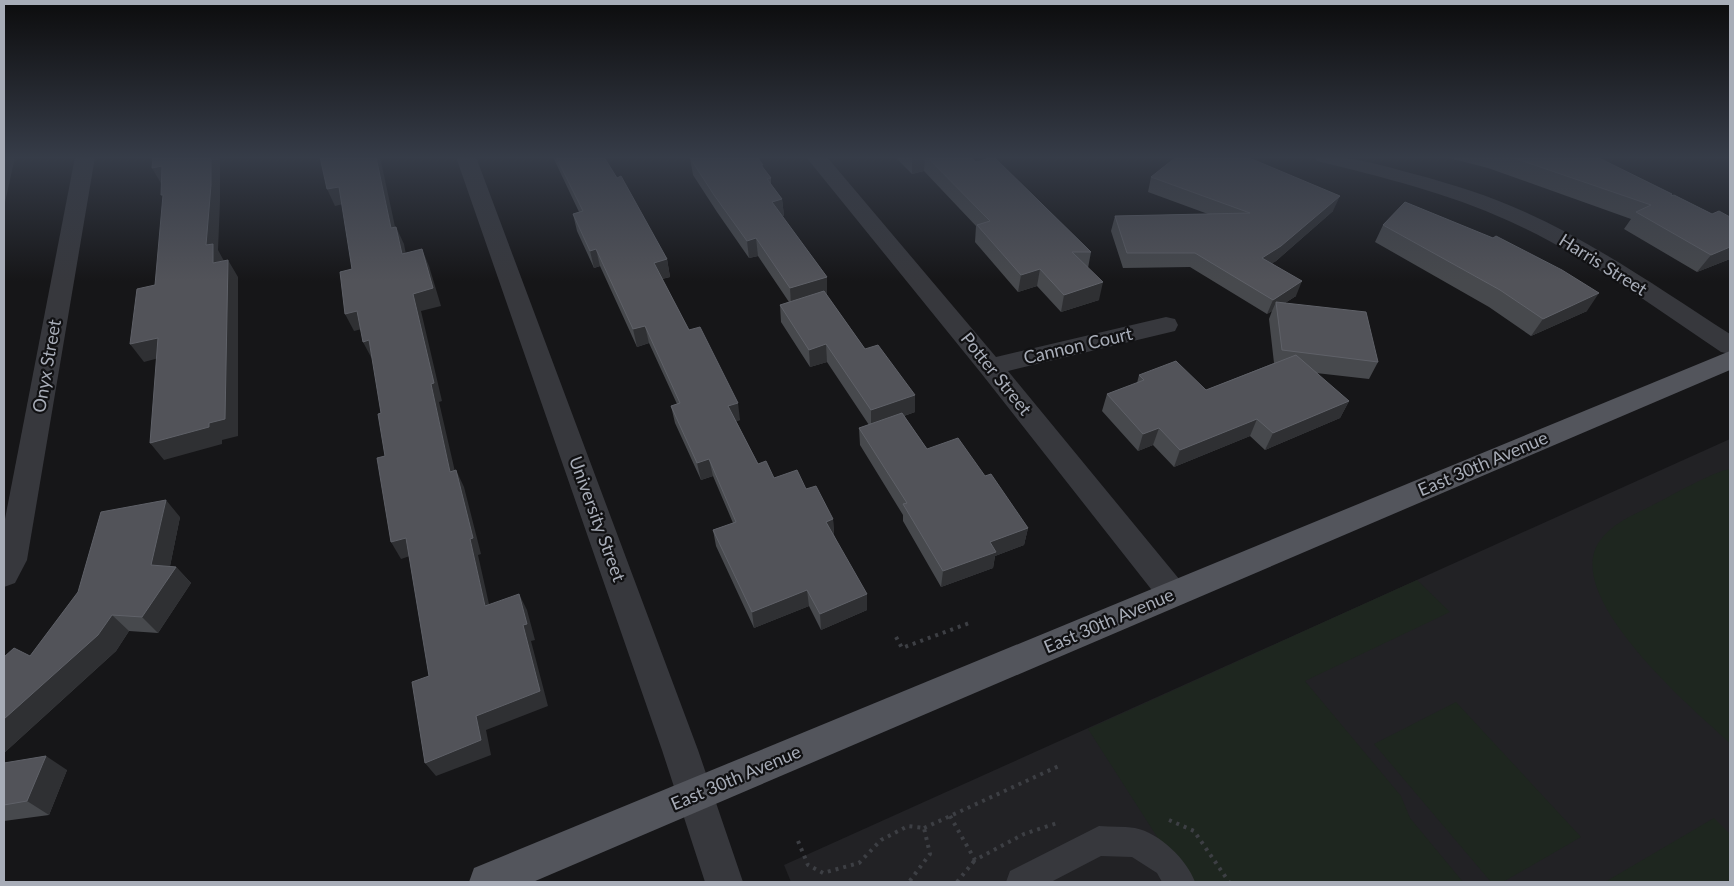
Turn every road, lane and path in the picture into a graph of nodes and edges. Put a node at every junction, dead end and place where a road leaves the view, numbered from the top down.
1 (78, 198) edge
2 (481, 198) edge
3 (850, 198) edge
4 (1474, 198) edge
5 (1166, 326) dead end
6 (1730, 346) edge
7 (1730, 360) edge
8 (990, 366) junction
9 (4, 574) edge
10 (1173, 594) junction
11 (972, 622) dead end
12 (896, 637) dead end
13 (1061, 765) dead end
14 (697, 796) junction
15 (924, 828) junction
16 (798, 841) dead end
17 (974, 860) dead end
18 (488, 882) edge
19 (724, 882) edge
20 (909, 882) edge
21 (958, 882) edge
22 (1021, 882) edge
23 (1180, 882) edge

1 - 9 street, Onyx Street
2 - 14 street, University Street
3 - 8 street, Potter Street
4 - 6 street, Harris Street
5 - 8 street, Cannon Court
7 - 10 main road, East 30th Avenue
8 - 10 street, Potter Street
10 - 14 main road, East 30th Avenue
11 - 12 path
13 - 15 path
14 - 18 main road, East 30th Avenue
14 - 19 street, University Street
15 - 16 path
15 - 20 path
17 - 21 path
22 - 23 lane

